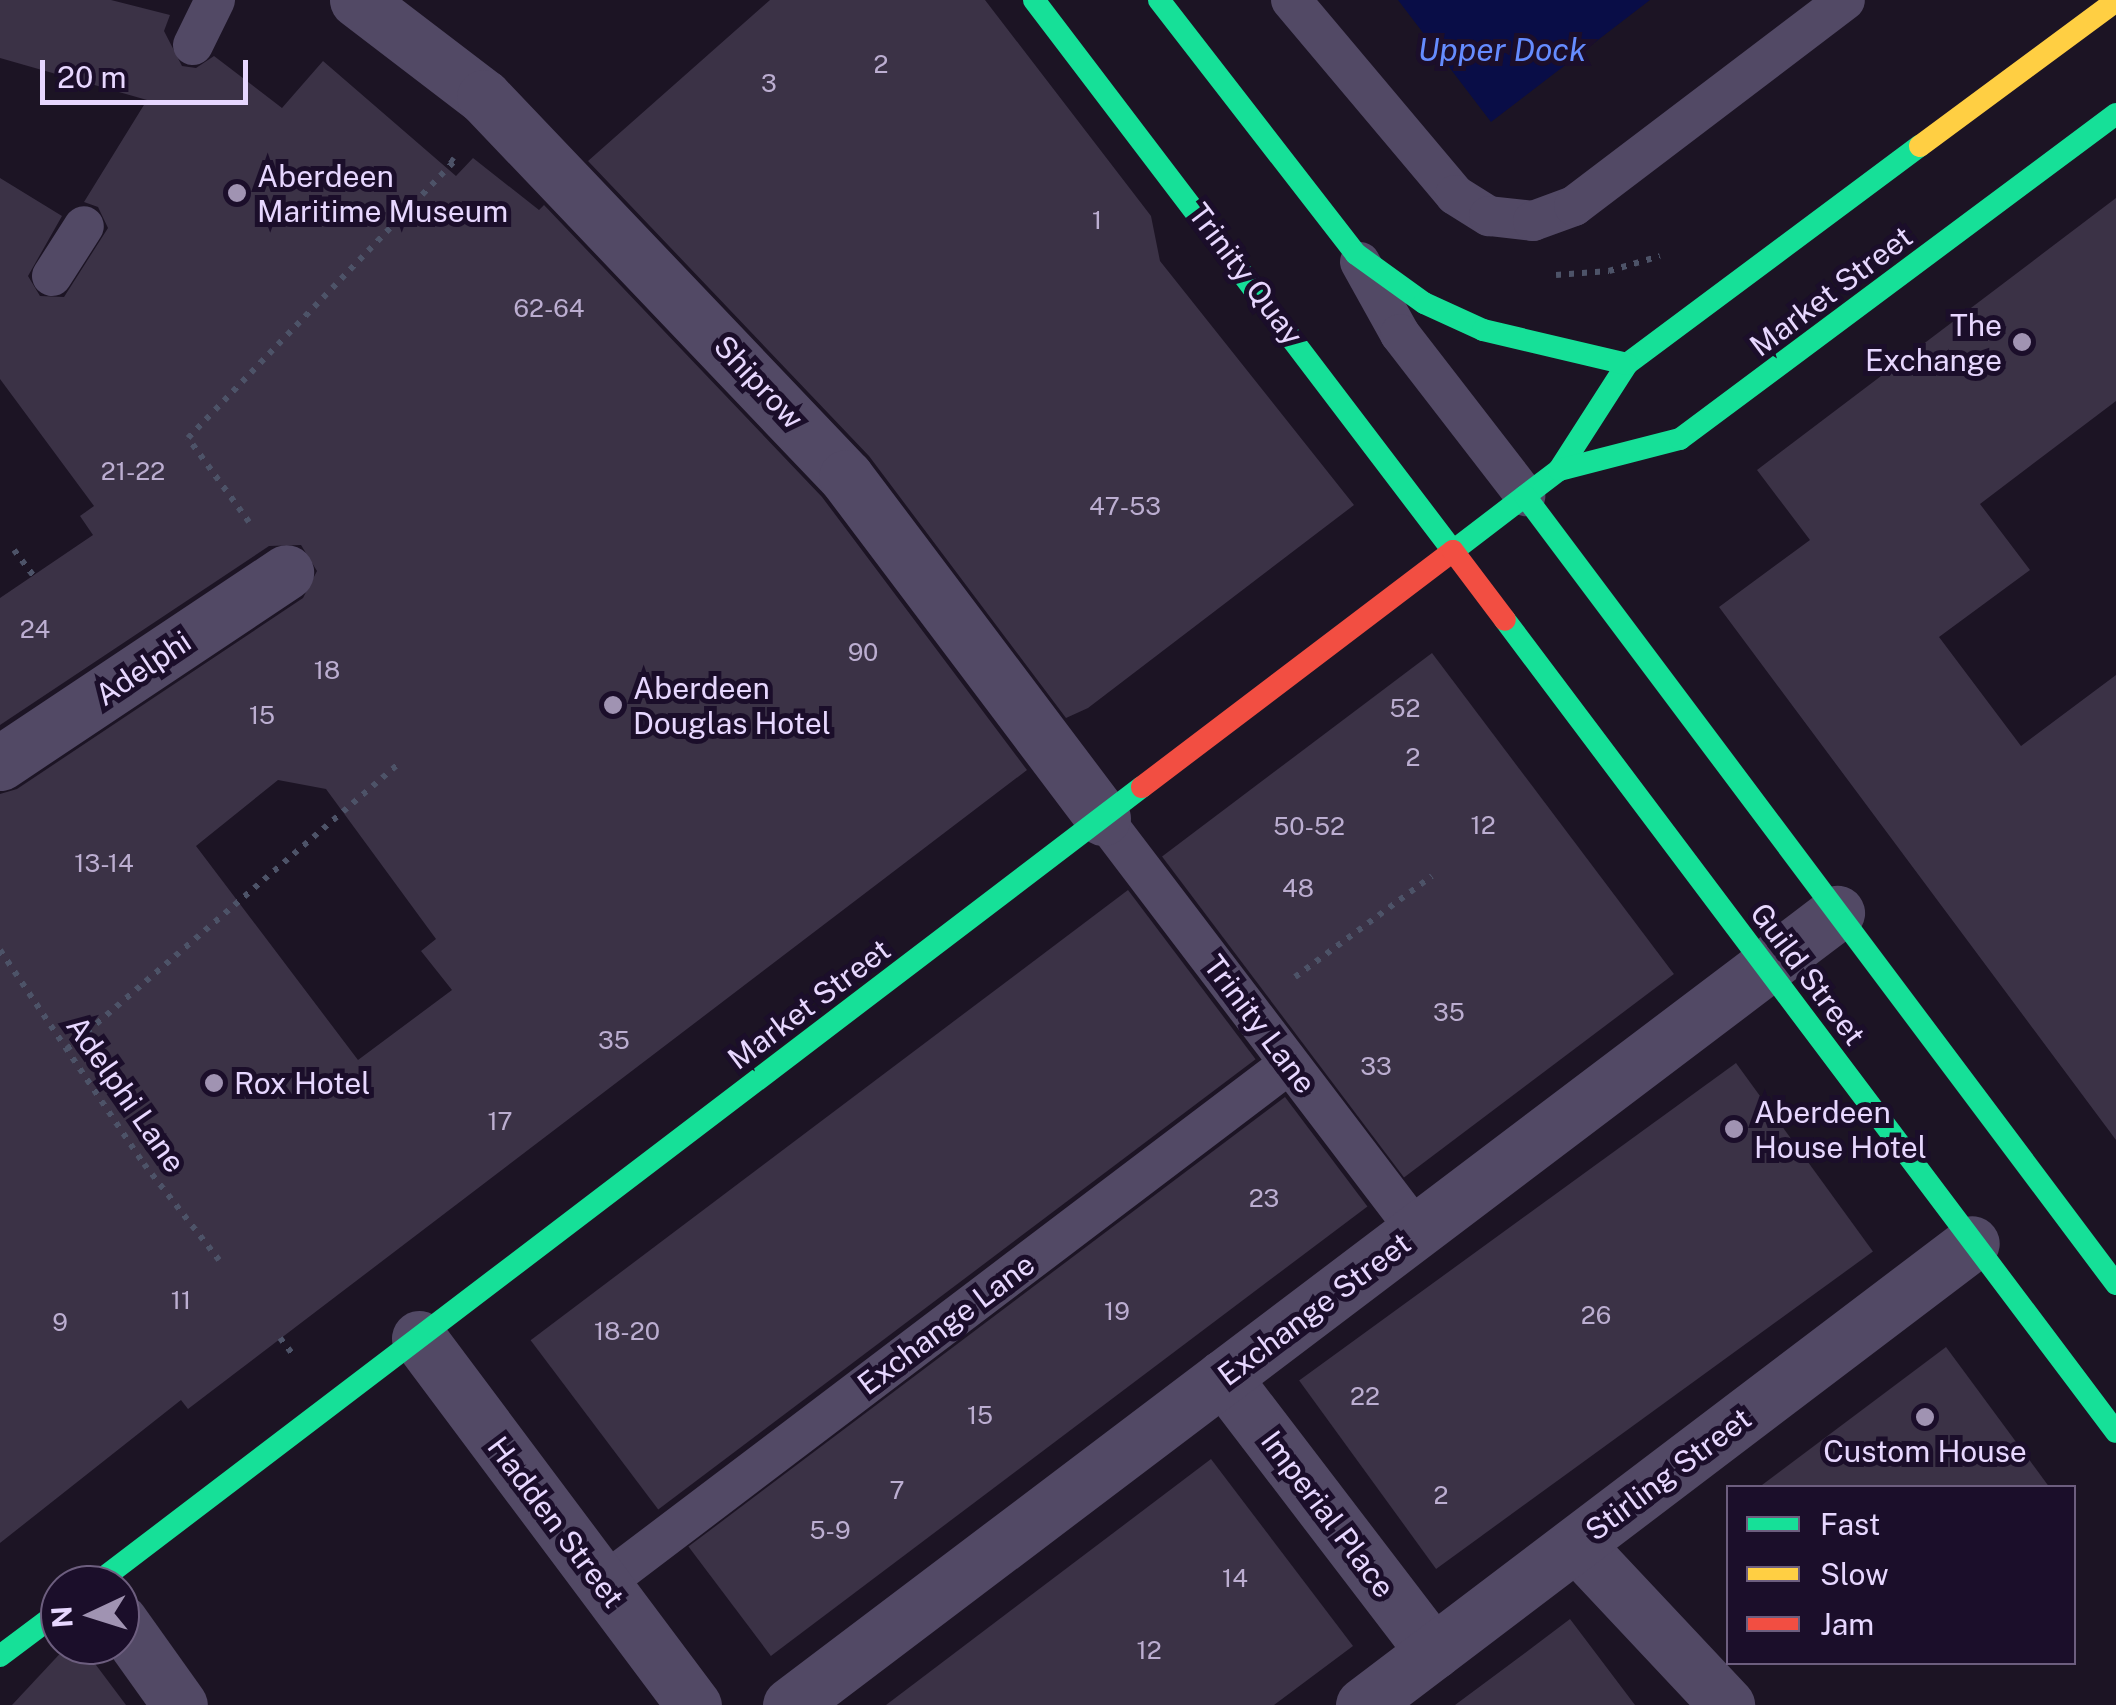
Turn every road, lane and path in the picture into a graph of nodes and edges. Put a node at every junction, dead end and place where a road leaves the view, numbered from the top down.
1 (215, 0) edge
2 (1034, 0) edge
3 (1159, 0) edge
4 (1291, 0) edge
5 (1845, 0) edge
6 (2116, 1) edge
7 (387, 3) edge
8 (193, 45) dead end
9 (484, 98) junction
10 (2116, 114) edge
11 (84, 226) dead end
12 (1356, 254) junction
13 (52, 276) dead end
14 (1627, 364) junction
15 (1559, 470) junction
16 (1524, 496) junction
17 (14, 550) dead end
18 (1453, 551) junction
19 (286, 572) joint
20 (34, 577) dead end
21 (0, 763) edge
22 (398, 764) dead end
23 (1103, 818) junction
24 (1432, 876) dead end
25 (1837, 913) junction
26 (0, 950) edge
27 (1765, 967) junction
28 (1250, 1011) junction
29 (67, 1049) junction
30 (1290, 1064) junction
31 (1417, 1231) junction
32 (1972, 1243) junction
33 (219, 1260) dead end
34 (2116, 1284) edge
35 (419, 1338) junction
36 (1223, 1377) junction
37 (2116, 1432) edge
38 (1576, 1544) junction
39 (120, 1565) edge
40 (604, 1584) junction
41 (40, 1626) edge
42 (140, 1649) edge
43 (1433, 1652) junction
44 (0, 1656) edge
45 (180, 1705) edge
46 (694, 1705) edge
47 (790, 1705) edge
48 (1363, 1705) edge
49 (1727, 1705) edge

1 - 8 lane
2 - 18 street, Trinity Quay
3 - 12 street
4 - 5 lane
6 - 14 street, Market Street
7 - 9 street, Shiprow
9 - 19 path
9 - 23 street, Shiprow
10 - 15 street, Market Street
11 - 13 lane
12 - 14 street
12 - 16 lane
14 - 15 street, Market Street
15 - 16 street, Market Street
16 - 18 street, Market Street
16 - 25 street, Guild Street
17 - 20 path
18 - 23 street, Market Street
18 - 27 street, Guild Street
19 - 21 street, Adelphi
22 - 29 path
23 - 28 lane, Trinity Lane
23 - 35 street, Market Street
24 - 28 path
25 - 27 street, Exchange Street
25 - 34 street, Guild Street
26 - 29 path, Adelphi Lane
27 - 31 street, Exchange Street
27 - 32 street, Guild Street
28 - 30 lane, Trinity Lane
29 - 33 path, Adelphi Lane
30 - 31 lane, Trinity Lane
30 - 40 lane, Exchange Lane
31 - 36 street, Exchange Street
32 - 37 street, Guild Street
32 - 38 street, Stirling Street
35 - 39 street, Market Street
35 - 40 street, Hadden Street
36 - 43 street, Imperial Place
36 - 47 street, Exchange Street
38 - 43 street, Stirling Street
38 - 49 street
40 - 46 street, Hadden Street
41 - 44 street
42 - 45 street
43 - 48 street, Stirling Street

